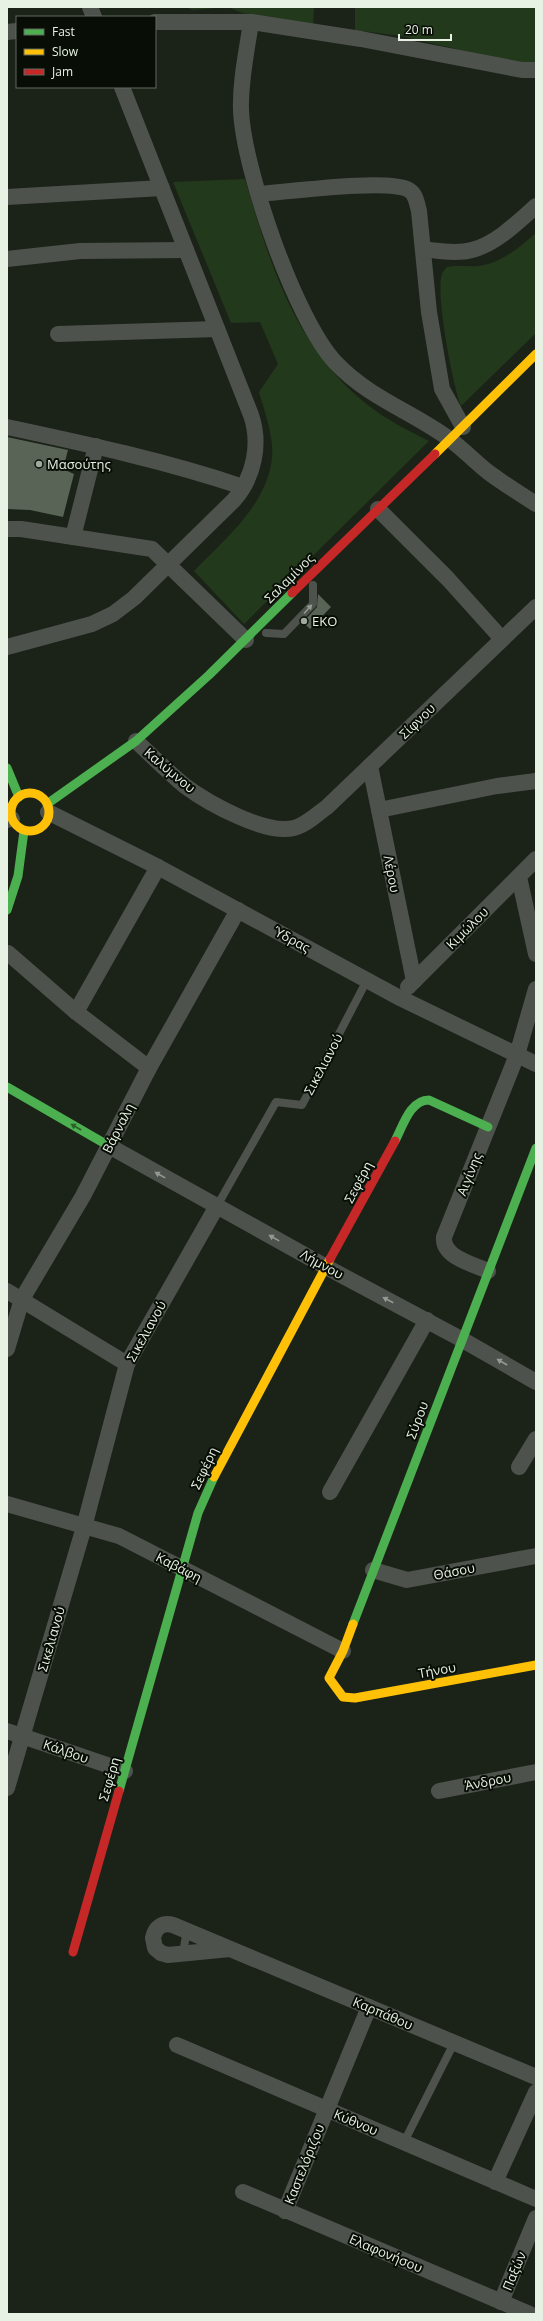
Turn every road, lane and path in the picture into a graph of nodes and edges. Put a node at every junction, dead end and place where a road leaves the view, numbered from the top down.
1 (159, 16) edge
2 (251, 22) junction
3 (536, 70) edge
4 (122, 88) edge
5 (162, 188) junction
6 (259, 194) junction
7 (7, 197) edge
8 (536, 206) edge
9 (422, 249) junction
10 (186, 250) junction
11 (7, 259) edge
12 (217, 329) junction
13 (58, 334) dead end
14 (536, 354) edge
15 (7, 427) edge
16 (463, 427) junction
17 (449, 439) junction
18 (96, 446) junction
19 (243, 487) junction
20 (536, 504) edge
21 (378, 509) junction
22 (7, 530) edge
23 (73, 537) junction
24 (169, 564) junction
25 (313, 585) dead end
26 (536, 607) edge
27 (266, 633) dead end
28 (246, 640) junction
29 (502, 640) junction
30 (7, 647) edge
31 (136, 741) junction
32 (370, 766) junction
33 (7, 768) edge
34 (536, 781) edge
35 (18, 797) junction
36 (48, 808) junction
37 (379, 810) junction
38 (9, 820) edge
39 (294, 828) joint
40 (24, 830) junction
41 (536, 859) edge
42 (158, 867) junction
43 (519, 876) junction
44 (7, 910) edge
45 (238, 910) junction
46 (536, 952) edge
47 (8, 953) dead end
48 (367, 980) junction
49 (414, 981) junction
50 (536, 989) edge
51 (398, 997) junction
52 (76, 1012) junction
53 (517, 1055) junction
54 (536, 1064) edge
55 (149, 1068) junction
56 (7, 1087) edge
57 (488, 1127) junction
58 (109, 1146) junction
59 (536, 1148) edge
60 (217, 1206) junction
61 (328, 1268) junction
62 (488, 1271) junction
63 (7, 1292) edge
64 (22, 1299) junction
65 (428, 1320) junction
66 (462, 1338) junction
67 (7, 1350) edge
68 (127, 1364) junction
69 (536, 1382) edge
70 (536, 1439) edge
71 (519, 1467) dead end
72 (330, 1492) dead end
73 (7, 1504) edge
74 (84, 1527) junction
75 (536, 1556) edge
76 (182, 1568) junction
77 (373, 1570) junction
78 (343, 1650) junction
79 (536, 1666) edge
80 (344, 1697) joint
81 (7, 1731) edge
82 (22, 1736) junction
83 (125, 1771) junction
84 (536, 1772) edge
85 (7, 1788) edge
86 (439, 1791) dead end
87 (187, 1930) junction
88 (230, 1948) junction
89 (73, 1952) dead end
90 (183, 1953) junction
91 (369, 2007) junction
92 (454, 2043) junction
93 (177, 2045) dead end
94 (536, 2077) edge
95 (536, 2092) edge
96 (327, 2110) junction
97 (404, 2142) junction
98 (495, 2182) junction
99 (242, 2192) dead end
100 (536, 2199) edge
101 (285, 2211) junction
102 (536, 2218) edge
103 (497, 2305) edge
104 (530, 2314) edge

1 - 2 street
2 - 3 street
2 - 6 street
4 - 5 street
5 - 7 street
5 - 10 street
6 - 9 street
6 - 17 street
8 - 9 street
9 - 16 street
10 - 11 street
10 - 12 street
12 - 13 street
12 - 19 street
14 - 16 street, Σαλαμίνος
15 - 18 street
16 - 17 street, Σαλαμίνος
17 - 20 street
17 - 21 street, Σαλαμίνος
18 - 19 street
18 - 23 street
19 - 24 street
21 - 28 street, Σαλαμίνος
21 - 29 street
22 - 23 street
23 - 24 street
24 - 28 street
24 - 30 street
27 -> 25 lane
26 - 29 street, Σίφνου
28 - 31 street, Σαλαμίνος
29 - 32 street, Σίφνου
31 - 36 street, Σαλαμίνος
31 - 39 street, Καλύμνου
32 - 37 street, Λέρου
32 - 39 street, Σίφνου
33 - 35 street
34 - 37 street
35 - 36 street
35 - 38 street
36 - 40 street
36 - 42 street, Ύδρας
37 - 49 street, Λέρου
38 - 40 street
40 - 44 street
41 - 43 street, Κιμώλου
42 - 45 street, Ύδρας
42 - 52 street
43 - 46 street
43 - 49 street, Κιμώλου
45 - 48 street, Ύδρας
45 - 55 street, Βάρναλη
47 - 52 street
48 - 51 street, Ύδρας
48 - 60 lane, Σικελιανού
49 - 51 street, Κιμώλου
50 - 53 street, Αιγίνης
51 - 53 street, Ύδρας
52 - 55 street
53 - 54 street, Ύδρας
53 - 57 street, Αιγίνης
55 - 58 street, Βάρναλη
58 -> 56 street
57 - 61 street, Σεφέρη
57 - 62 street, Αιγίνης
60 -> 58 street, Λήμνου
58 - 64 street, Βάρναλη
59 - 62 street, Σύρου
61 -> 60 street, Λήμνου
60 - 68 street, Σικελιανού
65 -> 61 street, Λήμνου
61 - 76 street, Σεφέρη
62 - 66 street, Σύρου
63 - 64 street
64 - 67 street, Βάρναλη
64 - 68 street
65 - 66 street, Λήμνου
65 - 72 street
69 -> 66 street, Λήμνου
66 - 77 street, Σύρου
68 - 74 street, Σικελιανού
70 - 71 street
73 - 74 street, Καβάφη
74 - 76 street, Καβάφη
74 - 82 street, Σικελιανού
75 - 77 street, Θάσου
76 - 78 street, Καβάφη
76 - 83 street, Σεφέρη
77 - 78 street, Σύρου
78 - 80 street, Σύρου
79 - 80 street, Τήνου
81 - 82 street, Κάλβου
82 - 83 street, Κάλβου
82 - 85 street, Σικελιανού
83 - 89 street, Σεφέρη
84 - 86 street, Άνδρου
87 - 88 street, Καρπάθου
87 - 90 lane
87 - 90 street, Καρπάθου
88 - 90 street, Καρπάθου
88 - 91 street, Καρπάθου
91 - 92 street, Καρπάθου
91 - 96 street, Καστελόριζου
92 - 94 street, Καρπάθου
92 - 97 lane
93 - 96 street, Κύθνου
95 - 98 street
96 - 97 street, Κύθνου
96 - 101 street, Καστελόριζου
97 - 98 street, Κύθνου
98 - 100 street, Κύθνου
99 - 101 street, Ελαφονήσου
101 - 103 street, Ελαφονήσου
102 - 103 street, Παξών
103 - 104 street, Ελαφονήσου

